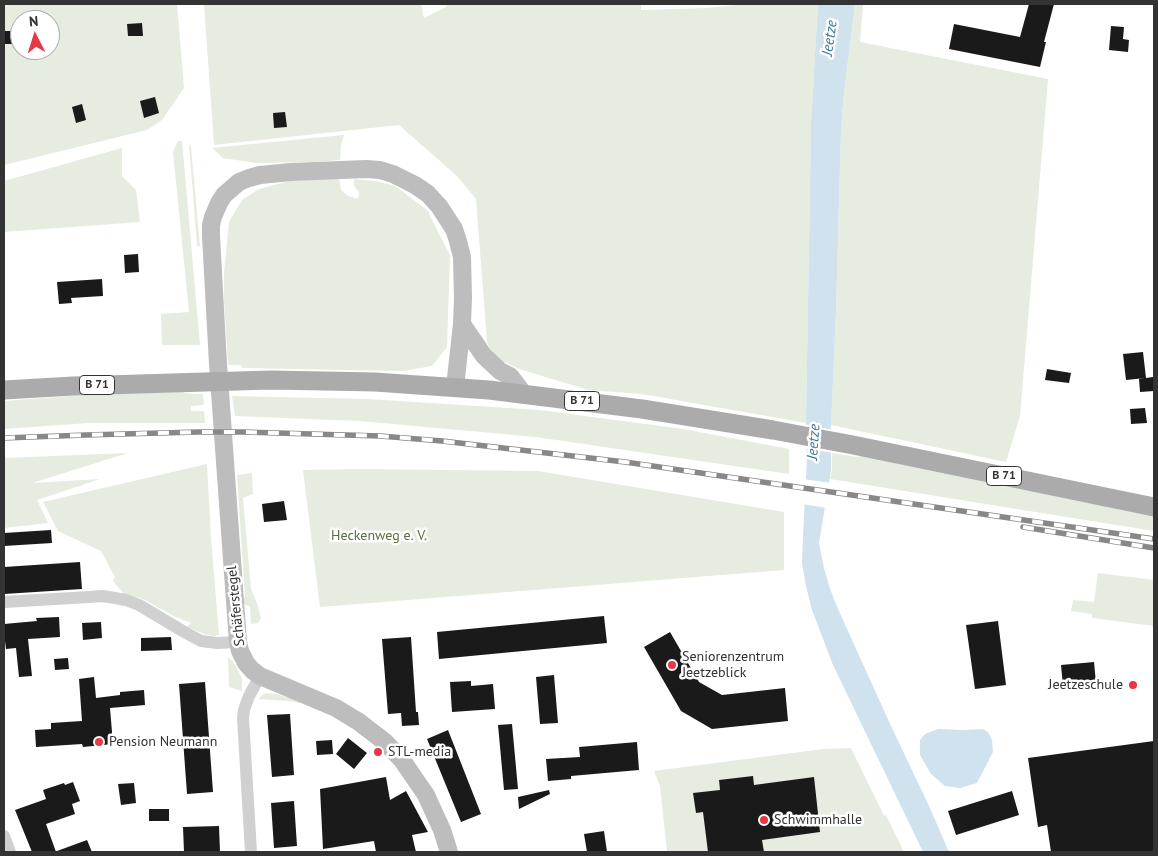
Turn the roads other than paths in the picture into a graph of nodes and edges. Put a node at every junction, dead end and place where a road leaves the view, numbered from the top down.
1 (462, 324) junction
2 (455, 387) junction
3 (4, 390) edge
4 (522, 393) junction
5 (1154, 507) edge
6 (4, 602) edge
7 (238, 642) junction
8 (260, 676) junction
9 (4, 836) edge
10 (10, 852) edge
11 (251, 852) edge
12 (449, 852) edge

1 - 2 main road, Schäferstegel
1 - 4 main road
1 - 7 main road, Schäferstegel
2 - 3 main road, B 71
2 - 4 main road, B 71
4 - 5 main road, B 71
6 - 7 street
7 - 8 main road, Schäferstegel
8 - 11 street
8 - 12 main road, Schäferstegel
9 - 10 street

